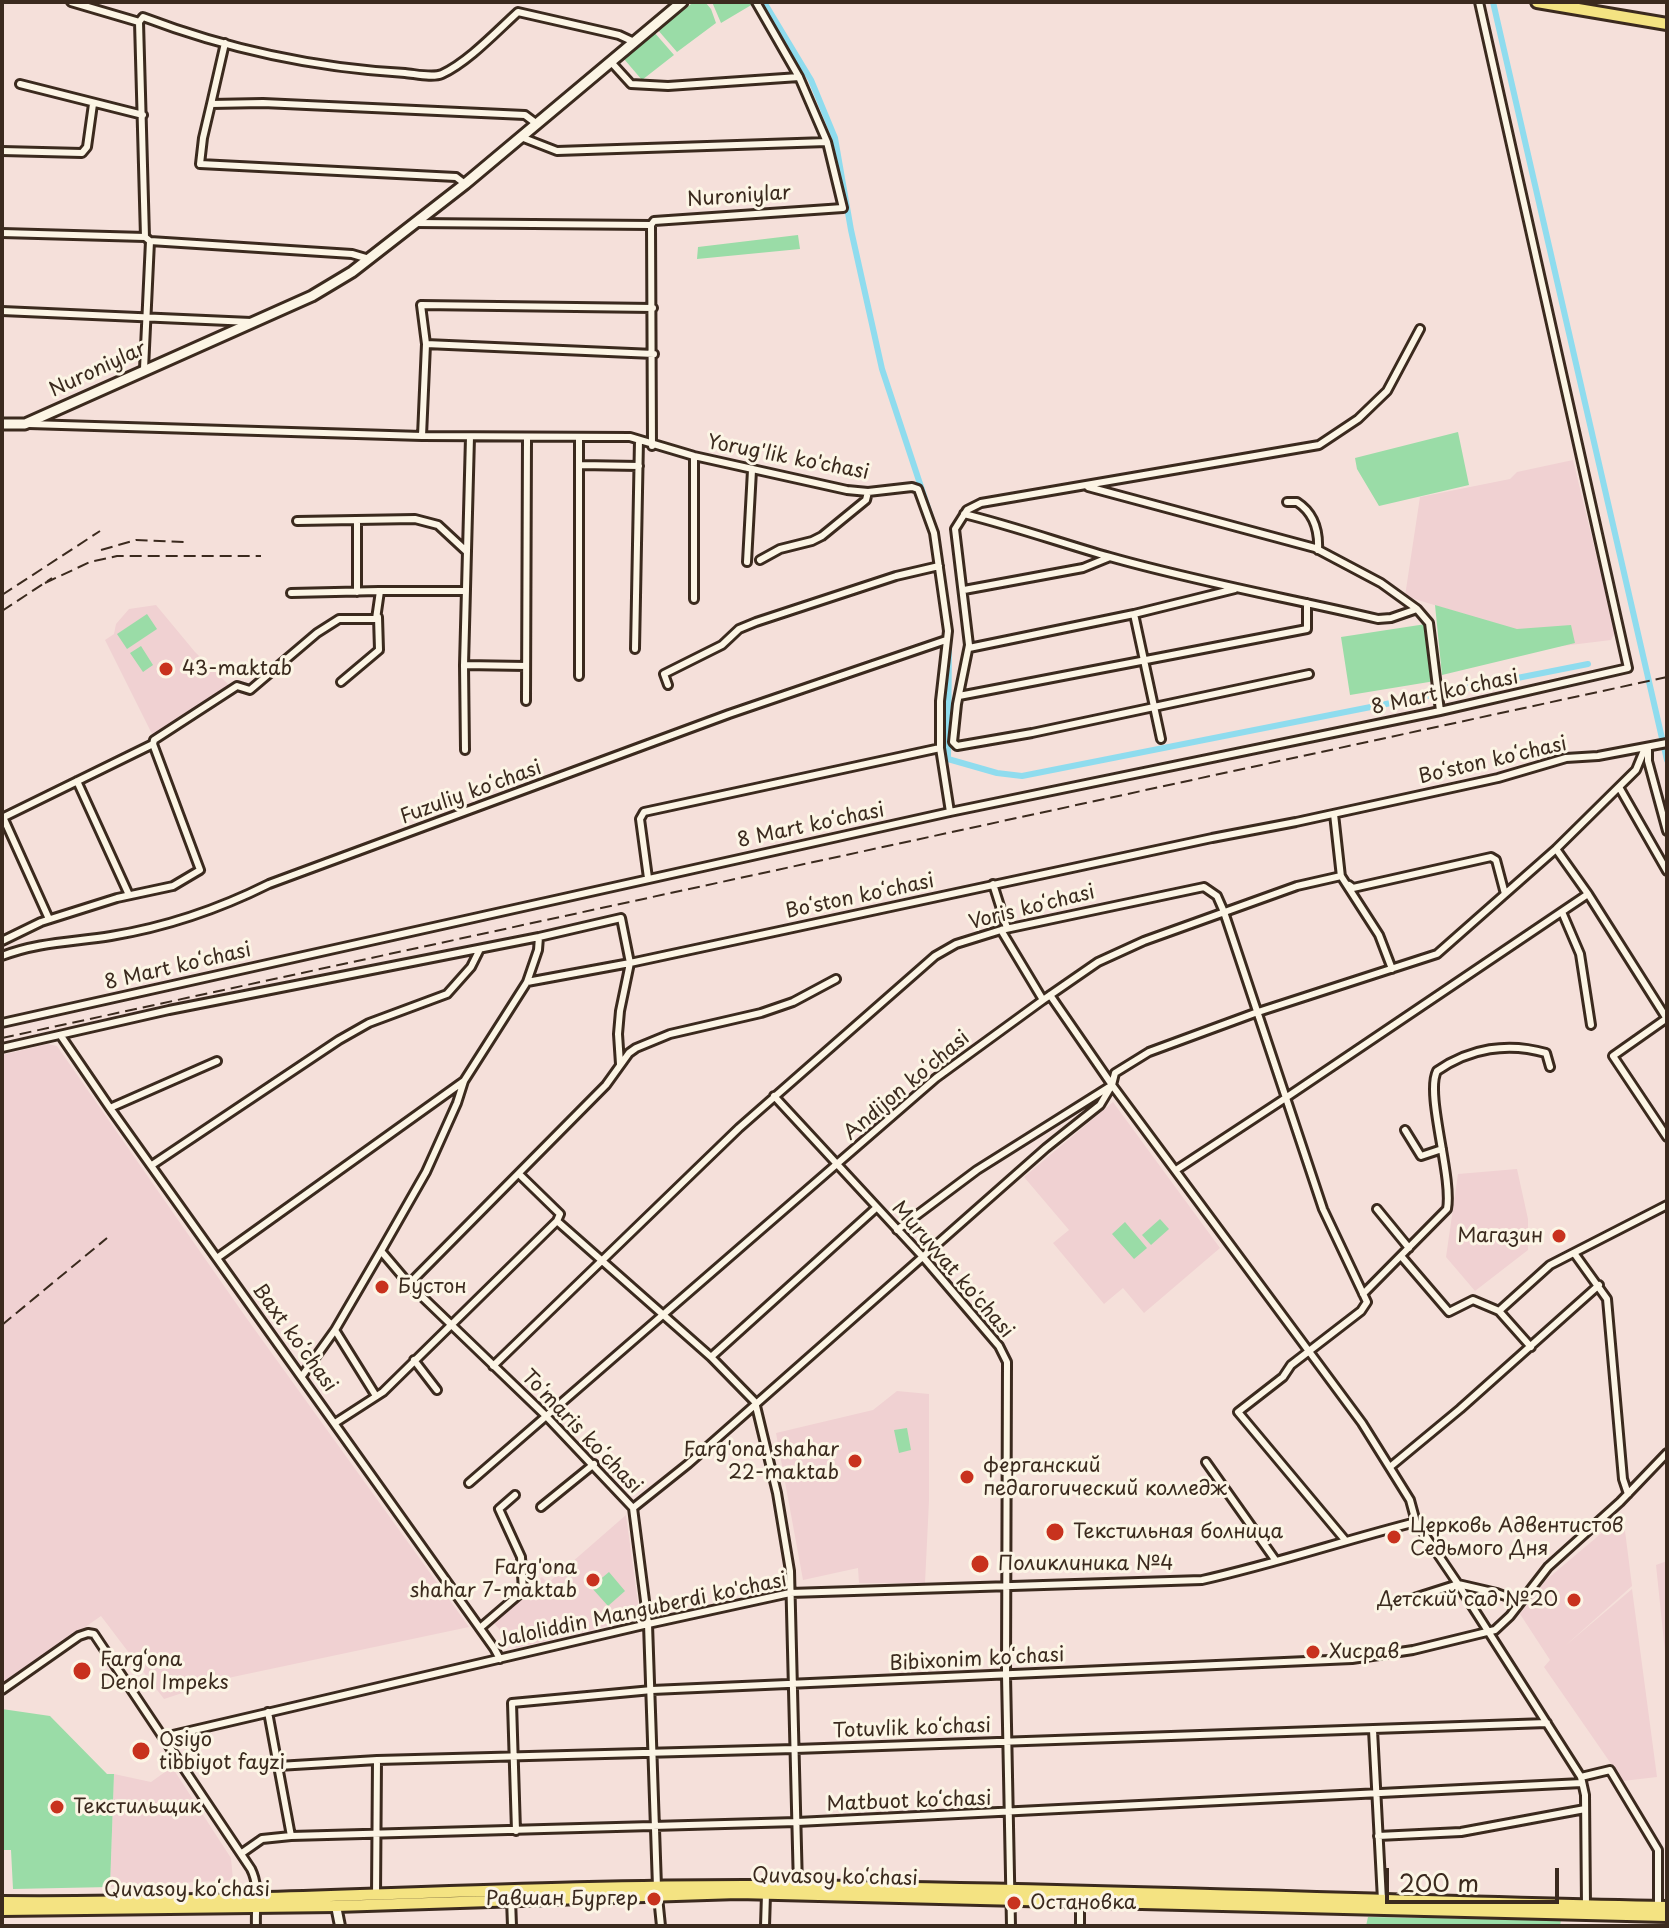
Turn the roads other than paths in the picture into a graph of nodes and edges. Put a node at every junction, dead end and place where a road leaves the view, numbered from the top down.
1 (71, 2) edge
2 (682, 2) edge
3 (756, 2) edge
4 (1479, 2) edge
5 (1537, 2) edge
6 (139, 22) junction
7 (1667, 24) edge
8 (634, 42) junction
9 (225, 43) junction
10 (611, 62) junction
11 (799, 77) junction
12 (20, 84) dead end
13 (93, 104) junction
14 (211, 104) junction
15 (143, 115) junction
16 (537, 124) junction
17 (521, 137) junction
18 (827, 142) junction
19 (2, 151) edge
20 (465, 184) junction
21 (415, 223) junction
22 (651, 225) junction
23 (2, 233) edge
24 (147, 239) junction
25 (369, 259) junction
26 (653, 308) junction
27 (2, 311) edge
28 (145, 317) junction
29 (251, 322) junction
30 (1420, 329) dead end
31 (426, 344) junction
32 (654, 354) junction
33 (144, 369) junction
34 (2, 424) edge
35 (25, 424) junction
36 (422, 436) junction
37 (470, 437) junction
38 (579, 437) junction
39 (527, 438) junction
40 (639, 440) junction
41 (652, 446) junction
42 (694, 456) junction
43 (580, 465) junction
44 (639, 466) junction
45 (752, 470) junction
46 (1088, 487) junction
47 (868, 492) junction
48 (1287, 502) dead end
49 (964, 514) junction
50 (297, 521) dead end
51 (357, 521) junction
52 (1318, 550) junction
53 (466, 551) junction
54 (1110, 557) junction
55 (760, 560) dead end
56 (747, 562) dead end
57 (939, 566) junction
58 (1237, 589) junction
59 (964, 590) junction
60 (380, 591) junction
61 (466, 591) junction
62 (357, 592) junction
63 (291, 593) dead end
64 (694, 599) dead end
65 (1307, 603) junction
66 (1417, 609) junction
67 (1134, 614) junction
68 (378, 617) junction
69 (946, 640) junction
70 (969, 648) junction
71 (635, 649) dead end
72 (1144, 662) junction
73 (464, 665) junction
74 (526, 666) junction
75 (1309, 674) dead end
76 (579, 676) dead end
77 (341, 682) dead end
78 (668, 685) dead end
79 (959, 696) junction
80 (526, 701) dead end
81 (1154, 707) junction
82 (1440, 709) junction
83 (1161, 739) dead end
84 (1667, 743) edge
85 (153, 744) junction
86 (1649, 747) junction
87 (940, 748) junction
88 (465, 750) dead end
89 (77, 781) junction
90 (1619, 787) junction
91 (950, 812) junction
92 (1334, 814) junction
93 (2, 818) edge
94 (1667, 831) edge
95 (1556, 849) junction
96 (1667, 871) edge
97 (1341, 876) junction
98 (648, 878) junction
99 (993, 884) junction
100 (1505, 894) junction
101 (1588, 894) junction
102 (129, 895) junction
103 (1224, 912) junction
104 (1562, 912) junction
105 (49, 919) junction
106 (1004, 929) junction
107 (539, 937) junction
108 (2, 941) edge
109 (480, 949) junction
110 (2, 956) edge
111 (630, 963) junction
112 (1392, 969) junction
113 (836, 979) dead end
114 (527, 982) junction
115 (1050, 995) junction
116 (1043, 1000) junction
117 (1255, 1013) junction
118 (1667, 1018) edge
119 (2, 1023) edge
120 (1591, 1025) dead end
121 (61, 1036) junction
122 (2, 1048) edge
123 (217, 1061) dead end
124 (620, 1064) junction
125 (1550, 1067) dead end
126 (464, 1081) junction
127 (1112, 1085) junction
128 (774, 1096) junction
129 (1284, 1099) junction
130 (110, 1108) junction
131 (1405, 1130) dead end
132 (1667, 1137) edge
133 (1442, 1149) junction
134 (152, 1165) junction
135 (837, 1165) junction
136 (1176, 1170) junction
137 (519, 1174) junction
138 (1667, 1205) edge
139 (876, 1208) junction
140 (1377, 1209) dead end
141 (557, 1221) junction
142 (897, 1230) junction
143 (1409, 1248) junction
144 (381, 1251) junction
145 (1574, 1253) junction
146 (1401, 1256) junction
147 (923, 1257) junction
148 (217, 1258) junction
149 (603, 1260) junction
150 (409, 1284) junction
151 (1599, 1285) junction
152 (1363, 1294) junction
153 (1499, 1311) junction
154 (664, 1314) junction
155 (451, 1324) junction
156 (335, 1330) junction
157 (1531, 1347) junction
158 (1310, 1351) junction
159 (711, 1357) junction
160 (414, 1360) junction
161 (493, 1366) junction
162 (302, 1376) junction
163 (437, 1390) dead end
164 (376, 1396) junction
165 (755, 1402) junction
166 (546, 1416) junction
167 (335, 1423) junction
168 (1667, 1453) edge
169 (1206, 1462) dead end
170 (594, 1464) junction
171 (1390, 1467) junction
172 (469, 1483) dead end
173 (1628, 1494) junction
174 (515, 1495) dead end
175 (541, 1507) dead end
176 (633, 1508) junction
177 (1416, 1522) junction
178 (1345, 1540) junction
179 (1276, 1561) junction
180 (1458, 1584) junction
181 (1007, 1586) junction
182 (790, 1593) junction
183 (1411, 1599) dead end
184 (1521, 1602) junction
185 (648, 1624) junction
186 (480, 1628) junction
187 (1487, 1633) junction
188 (500, 1659) junction
189 (1006, 1675) junction
190 (792, 1685) junction
191 (2, 1690) edge
192 (652, 1690) junction
193 (268, 1712) junction
194 (1547, 1723) junction
195 (1373, 1730) junction
196 (164, 1737) junction
197 (1008, 1741) junction
198 (795, 1749) junction
199 (654, 1753) junction
200 (514, 1756) junction
201 (377, 1760) junction
202 (278, 1766) junction
203 (1582, 1780) junction
204 (1376, 1795) junction
205 (1585, 1809) junction
206 (1008, 1813) junction
207 (797, 1822) junction
208 (656, 1826) junction
209 (516, 1831) junction
210 (377, 1835) junction
211 (291, 1836) junction
212 (1378, 1836) junction
213 (242, 1853) junction
214 (798, 1887) junction
215 (658, 1891) junction
216 (763, 1894) junction
217 (1011, 1894) junction
218 (376, 1896) junction
219 (514, 1899) junction
220 (1382, 1900) junction
221 (1080, 1901) junction
222 (2, 1902) edge
223 (255, 1904) junction
224 (336, 1906) junction
225 (1586, 1906) junction
226 (2, 1910) edge
227 (1658, 1913) edge
228 (1667, 1916) edge
229 (256, 1926) edge
230 (340, 1926) edge
231 (512, 1926) edge
232 (661, 1926) edge
233 (765, 1926) edge
234 (1011, 1926) edge
235 (1080, 1926) edge

1 - 6 street
2 - 8 main road, Nuroniylar
3 - 11 street, Nuroniylar
4 - 82 street, 8 Mart koʻchasi
5 - 7 main road
6 - 9 street
6 - 15 street
8 - 9 street
8 - 10 main road, Nuroniylar
9 - 14 street
10 - 11 street
10 - 16 main road, Nuroniylar
11 - 18 street, Nuroniylar
12 - 13 street
13 - 15 street
13 - 19 street
14 - 16 street
14 - 20 street
15 - 24 street
16 - 17 main road, Nuroniylar
17 - 18 street
17 - 20 main road, Nuroniylar
18 - 22 street, Nuroniylar
20 - 21 main road, Nuroniylar
21 - 22 street, Nuroniylar
21 - 25 main road, Nuroniylar
22 - 26 street
23 - 24 street
24 - 25 street
24 - 28 street
25 - 29 main road, Nuroniylar
26 - 31 street
26 - 32 street
27 - 28 street
28 - 29 street
28 - 33 street
29 - 33 main road, Nuroniylar
30 - 46 street
31 - 32 street
31 - 36 street
32 - 41 street
33 - 35 main road, Nuroniylar
34 - 35 main road, Nuroniylar
35 - 36 street, Yorug'lik ko'chasi
36 - 37 street, Yorug'lik ko'chasi
37 - 39 street, Yorug'lik ko'chasi
37 - 53 street
38 - 39 street, Yorug'lik ko'chasi
38 - 40 street, Yorug'lik ko'chasi
38 - 43 street
39 - 74 street
40 - 41 street, Yorug'lik ko'chasi
40 - 44 street
41 - 42 street, Yorug'lik ko'chasi
42 - 45 street, Yorug'lik ko'chasi
42 - 64 street
43 - 44 street
43 - 76 street
44 - 71 street
45 - 47 street, Yorug'lik ko'chasi
45 - 56 street
46 - 49 street
46 - 52 street
47 - 55 street
47 - 57 street, Yorug'lik ko'chasi
48 - 52 street
49 - 54 street
49 - 59 street
50 - 51 street
51 - 53 street
51 - 62 street
52 - 66 street
53 - 61 street
54 - 58 street
54 - 59 street
57 - 69 street, Yorug'lik ko'chasi
57 - 78 street
58 - 65 street
58 - 67 street
59 - 70 street
60 - 61 street
60 - 62 street
60 - 68 street
61 - 73 street
62 - 63 street
65 - 66 street
65 - 72 street
66 - 82 street
67 - 70 street
67 - 72 street
68 - 77 street
68 - 85 street
69 - 87 street, Yorug'lik ko'chasi
69 - 110 street, Fuzuliy koʻchasi
70 - 79 street
72 - 79 street
72 - 81 street
73 - 74 street
73 - 88 street
74 - 80 street
75 - 81 street
79 - 81 street
81 - 83 street
82 - 91 street, 8 Mart koʻchasi
84 - 86 street, Boʻston koʻchasi
85 - 89 street
85 - 102 street
86 - 90 street
86 - 92 street, Boʻston koʻchasi
86 - 94 street
87 - 91 street, Yorug'lik ko'chasi
87 - 98 street
89 - 93 street
89 - 102 street
90 - 95 street
90 - 96 street
91 - 98 street, 8 Mart koʻchasi
92 - 97 street
92 - 99 street, Boʻston koʻchasi
93 - 105 street
95 - 100 street
95 - 101 street
97 - 100 street
97 - 103 street, Andijon koʻchasi
97 - 112 street
98 - 119 street, 8 Mart koʻchasi
99 - 106 street
99 - 111 street, Boʻston koʻchasi
100 - 112 street
101 - 104 street
101 - 118 street
102 - 105 street
103 - 106 street, Voris koʻchasi
103 - 115 street, Andijon koʻchasi
103 - 117 street
104 - 120 street
104 - 129 street
105 - 108 street
106 - 116 street
106 - 128 street, Voris koʻchasi
107 - 109 street
107 - 111 street
107 - 114 street
109 - 121 street
109 - 134 street
111 - 114 street, Boʻston koʻchasi
111 - 124 street
112 - 117 street
113 - 124 street
114 - 126 street
115 - 116 street, Andijon koʻchasi
115 - 127 street
116 - 135 street, Andijon koʻchasi
117 - 127 street
117 - 129 street
118 - 132 street
121 - 122 street
121 - 130 street, Baxt koʻchasi
123 - 130 street
124 - 137 street
125 - 133 street
126 - 144 street
126 - 148 street
127 - 136 street
127 - 142 street
127 - 147 street
128 - 135 street, Muruvvat ko'chasi
128 - 149 street, Voris koʻchasi
129 - 136 street
129 - 152 street
130 - 134 street, Baxt koʻchasi
131 - 133 street
133 - 143 street
134 - 148 street, Baxt koʻchasi
135 - 139 street, Muruvvat ko'chasi
135 - 154 street, Andijon koʻchasi
136 - 158 street
137 - 141 street
137 - 150 street
138 - 145 street
139 - 142 street, Muruvvat ko'chasi
139 - 159 street
140 - 143 street
141 - 149 street
141 - 155 street
142 - 147 street, Muruvvat ko'chasi
143 - 146 street
144 - 150 street, Toʻmaris koʻchasi
144 - 156 street
145 - 151 street
145 - 153 street
146 - 152 street
146 - 153 street
147 - 165 street
147 - 181 street, Muruvvat ko'chasi
148 - 162 street, Baxt koʻchasi
149 - 154 street
149 - 161 street, Voris koʻchasi
150 - 155 street, Toʻmaris koʻchasi
151 - 157 street
151 - 173 street
152 - 158 street
153 - 157 street
154 - 159 street
154 - 166 street, Andijon koʻchasi
155 - 160 street
155 - 161 street, Toʻmaris koʻchasi
156 - 162 street
156 - 164 street
157 - 171 street
158 - 171 street
158 - 178 street
159 - 165 street
160 - 163 street
160 - 164 street
161 - 166 street, Toʻmaris koʻchasi
162 - 167 street, Baxt koʻchasi
164 - 167 street
165 - 176 street
165 - 182 street
166 - 170 street, Toʻmaris koʻchasi
166 - 172 street, Andijon koʻchasi
167 - 186 street, Baxt koʻchasi
168 - 173 street
169 - 179 street
170 - 175 street
170 - 176 street, Toʻmaris koʻchasi
171 - 177 street
173 - 184 street
174 - 186 street
176 - 185 street, Toʻmaris koʻchasi
177 - 178 street, Jaloliddin Manguberdi ko'chasi
177 - 180 street
178 - 179 street, Jaloliddin Manguberdi ko'chasi
179 - 181 street, Jaloliddin Manguberdi ko'chasi
180 - 183 street
180 - 184 street
180 - 187 street
181 - 182 street, Jaloliddin Manguberdi ko'chasi
181 - 189 street, Muruvvat ko'chasi
182 - 185 street, Jaloliddin Manguberdi ko'chasi
182 - 190 street
184 - 187 street, Bibixonim koʻchasi
185 - 188 street, Jaloliddin Manguberdi ko'chasi
185 - 192 street, Toʻmaris koʻchasi
186 - 188 street, Baxt koʻchasi
187 - 189 street, Bibixonim koʻchasi
187 - 194 street
188 - 193 street, Jaloliddin Manguberdi ko'chasi
189 - 190 street, Bibixonim koʻchasi
189 - 197 street, Muruvvat ko'chasi
190 - 192 street, Bibixonim koʻchasi
190 - 198 street
191 - 196 street
192 - 199 street, Toʻmaris koʻchasi
192 - 200 street, Bibixonim koʻchasi
193 - 196 street, Jaloliddin Manguberdi ko'chasi
193 - 202 street
194 - 195 street, Totuvlik koʻchasi
194 - 203 street
195 - 197 street, Totuvlik koʻchasi
195 - 204 street
196 - 213 street
197 - 198 street, Totuvlik koʻchasi
197 - 206 street, Muruvvat ko'chasi
198 - 199 street, Totuvlik koʻchasi
198 - 207 street
199 - 200 street, Totuvlik koʻchasi
199 - 208 street, Toʻmaris koʻchasi
200 - 201 street, Totuvlik koʻchasi
200 - 209 street
201 - 202 street, Totuvlik koʻchasi
201 - 210 street
202 - 211 street
203 - 204 street, Matbuot koʻchasi
203 - 205 street
203 - 227 street, Matbuot koʻchasi
204 - 206 street, Matbuot koʻchasi
204 - 212 street
205 - 212 street
205 - 225 street
206 - 207 street, Matbuot koʻchasi
206 - 217 street, Muruvvat ko'chasi
207 - 208 street, Matbuot koʻchasi
207 - 214 street
208 - 209 street, Matbuot koʻchasi
208 - 215 street, Toʻmaris koʻchasi
209 - 210 street, Matbuot koʻchasi
210 - 211 street, Matbuot koʻchasi
210 - 218 street
211 - 213 street, Matbuot koʻchasi
212 - 220 street
213 - 223 street
214 - 215 main road, Quvasoy koʻchasi
214 - 217 main road, Quvasoy koʻchasi
215 - 216 main road, Quvasoy koʻchasi
215 - 218 main road, Quvasoy koʻchasi
215 - 219 main road, Quvasoy koʻchasi
215 - 232 street, Toʻmaris koʻchasi
216 - 217 main road, Quvasoy koʻchasi
216 - 233 street
217 - 220 main road, Quvasoy koʻchasi
217 - 221 main road, Quvasoy koʻchasi
217 - 234 street, Muruvvat ko'chasi
218 - 223 main road, Quvasoy koʻchasi
219 - 224 main road, Quvasoy koʻchasi
219 - 231 street
220 - 225 main road, Quvasoy koʻchasi
221 - 227 main road, Quvasoy koʻchasi
221 - 235 street
222 - 223 main road, Quvasoy koʻchasi
223 - 224 main road, Quvasoy koʻchasi
223 - 226 main road, Quvasoy koʻchasi
223 - 229 street
224 - 230 street
225 - 227 main road, Quvasoy koʻchasi
227 - 228 main road, Quvasoy koʻchasi

